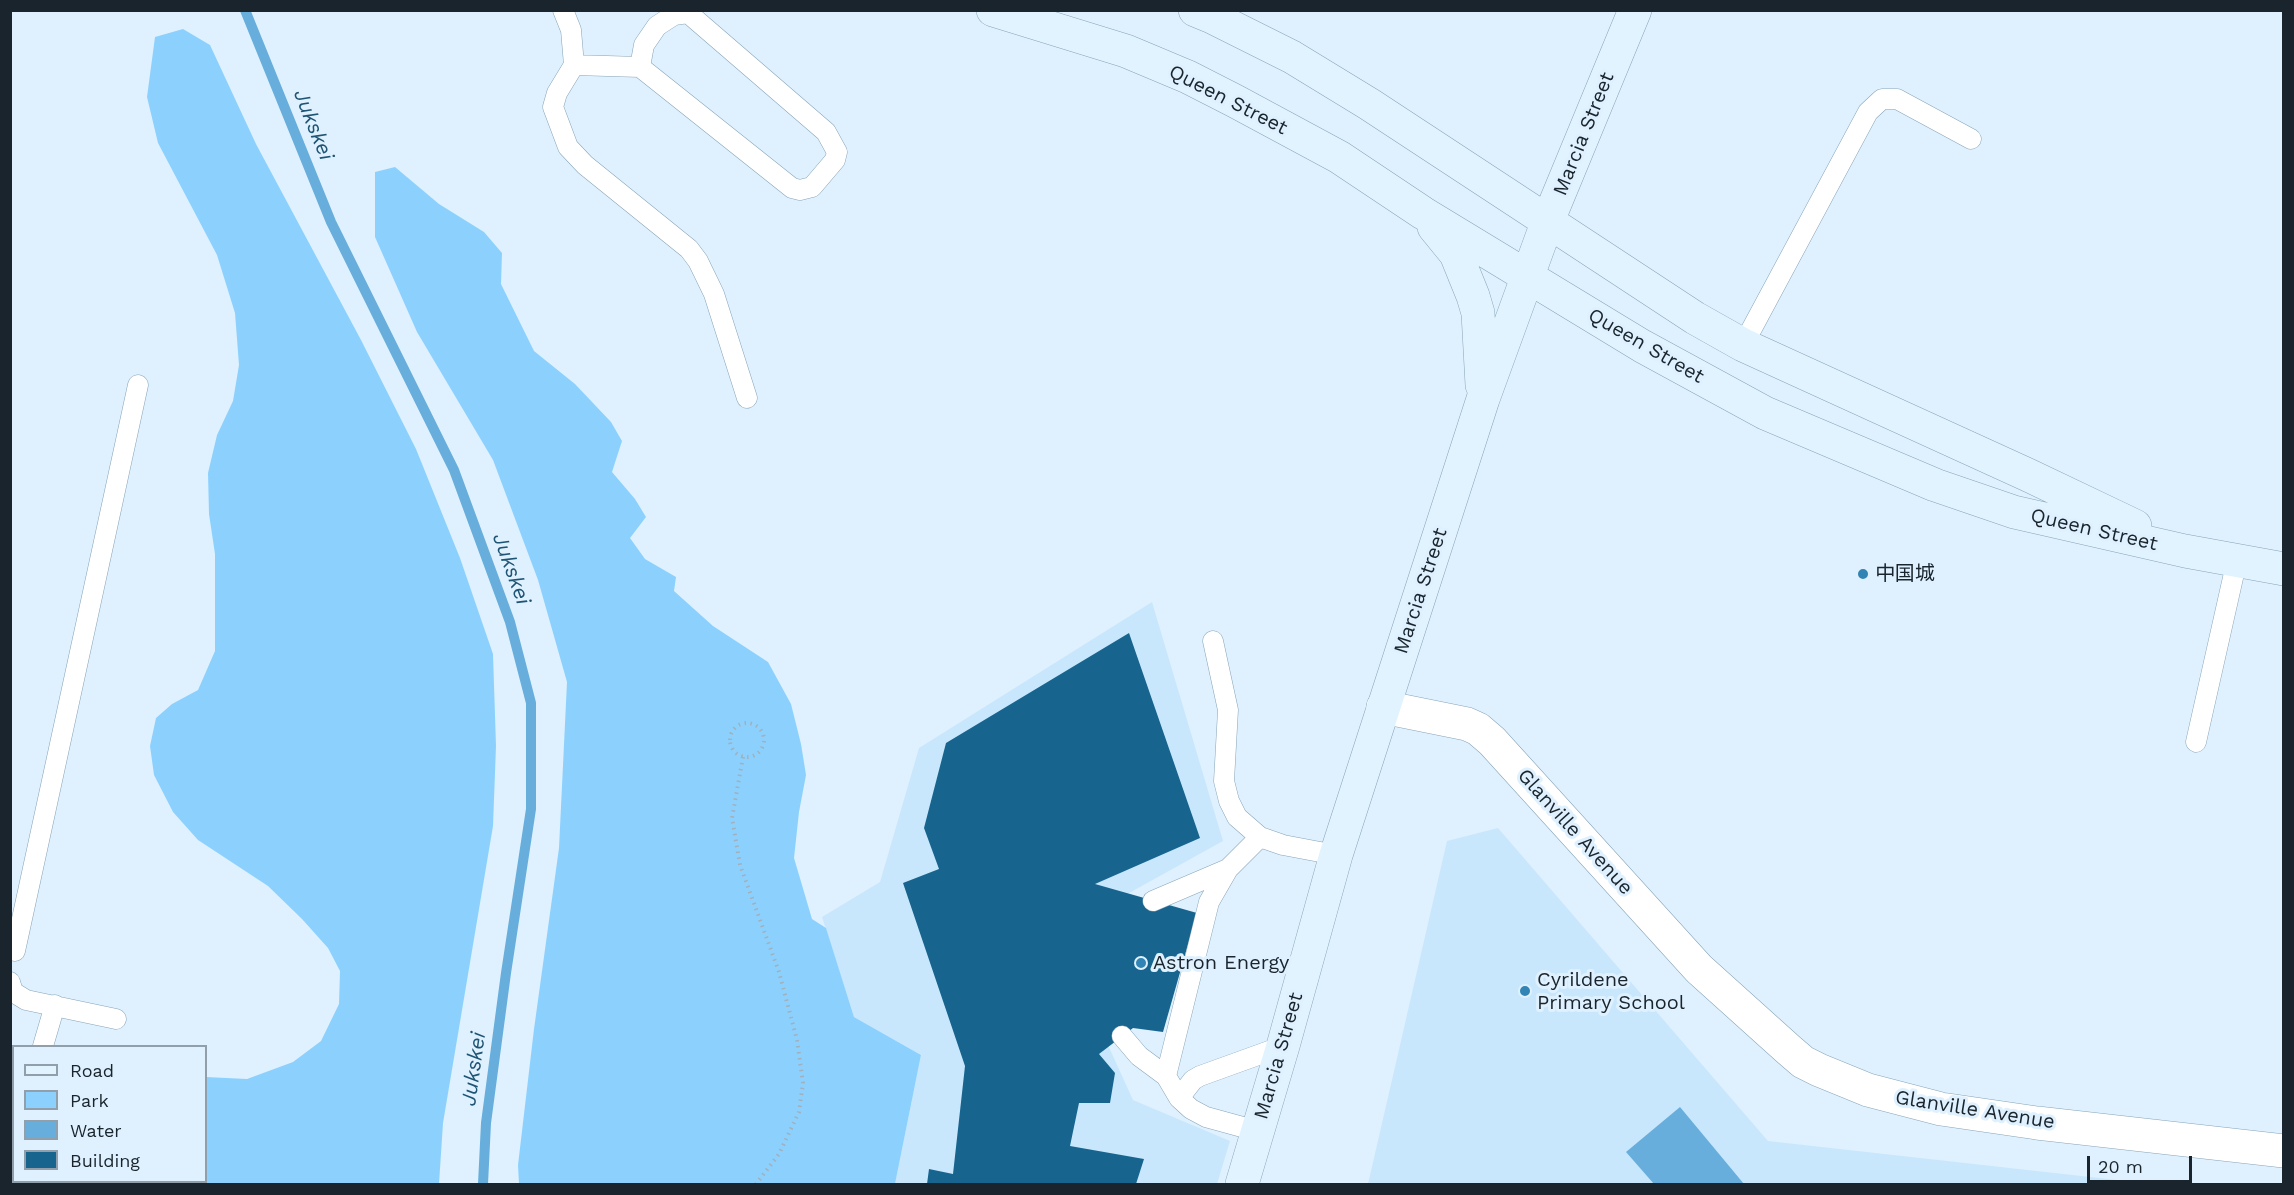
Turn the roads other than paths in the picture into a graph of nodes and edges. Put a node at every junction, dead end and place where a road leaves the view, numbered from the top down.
1 (563, 10) edge
2 (993, 10) edge
3 (1195, 10) edge
4 (1635, 10) edge
5 (574, 64) junction
6 (640, 67) junction
7 (1971, 139) dead end
8 (1423, 213) junction
9 (1547, 223) junction
10 (1528, 276) junction
11 (1743, 345) junction
12 (138, 385) dead end
13 (747, 398) dead end
14 (1483, 399) junction
15 (2185, 551) junction
16 (2237, 560) junction
17 (2283, 569) edge
18 (1213, 641) dead end
19 (1383, 707) junction
20 (2196, 742) dead end
21 (1260, 837) junction
22 (1336, 855) junction
23 (1228, 868) junction
24 (1153, 901) dead end
25 (13, 950) edge
26 (10, 975) edge
27 (10, 982) edge
28 (55, 1005) junction
29 (116, 1019) dead end
30 (1122, 1036) dead end
31 (44, 1045) edge
32 (1283, 1046) junction
33 (1166, 1076) junction
34 (1179, 1098) junction
35 (1257, 1131) junction
36 (2283, 1151) edge
37 (1242, 1185) edge

1 - 5 lane
2 - 8 main road, Queen Street
3 - 9 main road, Queen Street
4 - 9 main road, Marcia Street
5 - 6 lane
5 - 13 lane
6 - 6 lane
7 - 11 lane
8 - 10 main road, Queen Street
8 - 14 main road
9 - 10 main road, Marcia Street
9 - 11 main road, Queen Street
10 - 14 main road, Marcia Street
10 - 15 main road, Queen Street
11 - 15 main road, Queen Street
12 - 25 lane
14 - 19 main road, Marcia Street
15 - 16 main road
16 - 17 main road
16 - 20 lane
18 - 21 lane
19 - 22 main road, Marcia Street
19 - 36 street, Glanville Avenue
21 - 22 lane
21 - 23 lane
22 - 32 main road, Marcia Street
23 - 24 lane
23 - 33 lane
25 - 26 lane
27 - 28 lane
28 - 29 lane
28 - 31 lane
30 - 33 lane
32 - 34 lane
32 - 35 main road, Marcia Street
33 - 34 lane
34 - 35 lane
35 - 37 main road, Marcia Street

